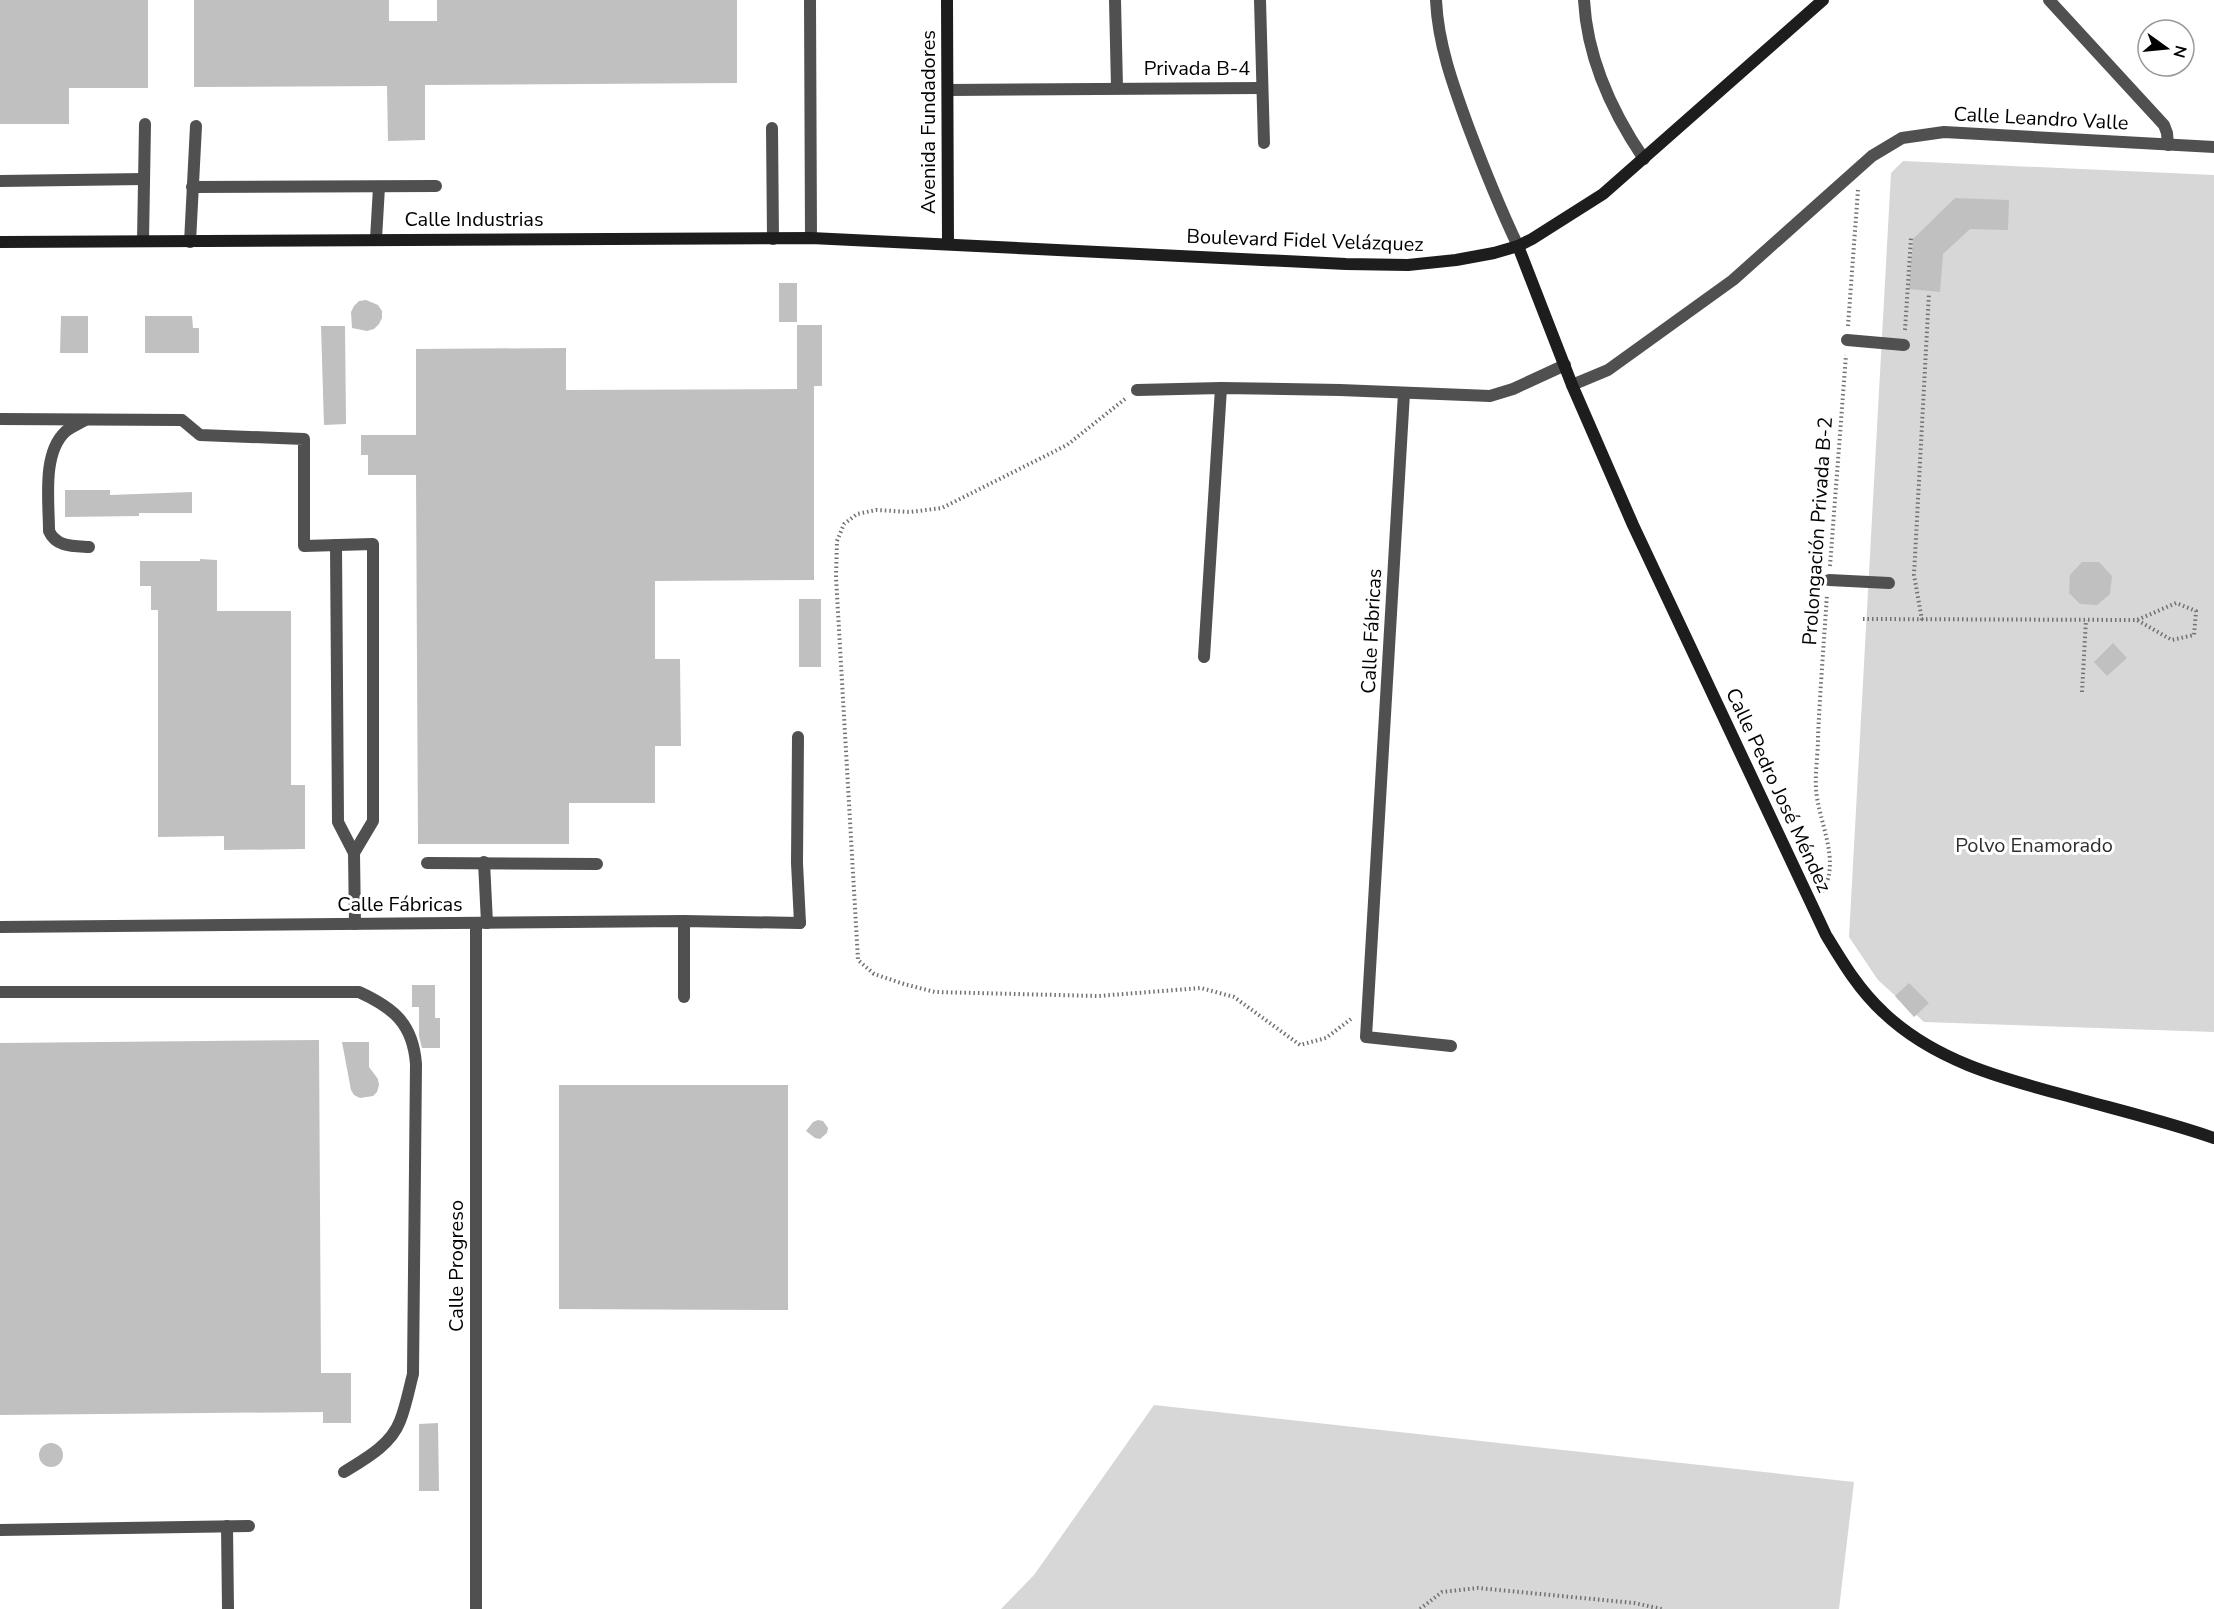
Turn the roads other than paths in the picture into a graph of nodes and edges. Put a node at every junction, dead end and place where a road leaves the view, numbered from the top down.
1 (810, 0) edge
2 (947, 0) edge
3 (1115, 0) edge
4 (1260, 0) edge
5 (1436, 0) edge
6 (1584, 0) edge
7 (1823, 0) edge
8 (2049, 0) edge
9 (1116, 87) junction
10 (1261, 88) junction
11 (948, 90) junction
12 (145, 124) dead end
13 (196, 126) dead end
14 (772, 128) dead end
15 (1264, 143) dead end
16 (2168, 145) junction
17 (2214, 147) edge
18 (1644, 159) junction
19 (144, 179) junction
20 (0, 181) edge
21 (436, 186) dead end
22 (192, 187) junction
23 (379, 187) junction
24 (811, 238) junction
25 (376, 239) junction
26 (773, 239) junction
27 (143, 241) junction
28 (0, 242) edge
29 (189, 242) junction
30 (948, 243) junction
31 (1518, 246) junction
32 (1905, 339) road end
33 (1847, 340) road end
34 (1565, 365) junction
35 (1572, 385) junction
36 (1221, 388) junction
37 (1137, 390) road end
38 (1404, 393) junction
39 (0, 418) edge
40 (86, 419) junction
41 (336, 545) junction
42 (89, 547) dead end
43 (1828, 580) road end
44 (1889, 583) dead end
45 (1204, 657) dead end
46 (798, 737) dead end
47 (354, 853) junction
48 (484, 862) junction
49 (427, 863) dead end
50 (597, 864) dead end
51 (684, 921) junction
52 (481, 923) junction
53 (355, 924) junction
54 (0, 927) edge
55 (0, 992) edge
56 (684, 997) dead end
57 (1451, 1046) dead end
58 (2214, 1138) edge
59 (345, 1472) dead end
60 (227, 1526) junction
61 (249, 1526) dead end
62 (0, 1530) edge
63 (228, 1609) edge
64 (476, 1609) edge

1 - 24 street
2 - 11 street, Avenida Fundadores
3 - 9 street, Privada B-4
4 - 10 street, Privada B-4
5 - 31 street
6 - 18 street
7 - 18 street, Boulevard Fidel Velázquez
8 - 16 street
9 - 10 street, Privada B-4
9 - 11 street, Privada B-4
10 - 15 street
11 - 30 street, Avenida Fundadores
12 - 19 street
13 - 22 street
14 - 26 street
16 - 17 street, Calle Leandro Valle
16 - 35 street, Calle Leandro Valle
18 - 31 street, Boulevard Fidel Velázquez
19 - 20 street
19 - 27 street
21 - 23 street
22 - 23 street
22 - 29 street
23 - 25 street
24 - 26 street, Calle Industrias
24 - 30 street, Calle Industrias
25 - 26 street, Calle Industrias
25 - 29 street, Calle Industrias
27 - 28 street, Calle Industrias
27 - 29 street, Calle Industrias
30 - 31 street, Boulevard Fidel Velázquez
31 - 34 street, Calle Pedro José Méndez
32 - 33 street
34 - 35 street, Calle Pedro José Méndez
34 - 38 street
35 - 58 street, Calle Pedro José Méndez
36 - 37 street
36 - 38 street
36 - 45 street
38 - 57 street, Calle Fábricas
39 - 40 street
40 - 41 street
40 - 42 street
41 - 47 street
41 - 47 street
43 - 44 street
46 - 51 street, Calle Fábricas
47 - 53 street
48 - 49 street
48 - 50 street
48 - 52 street, Calle Progreso
51 - 52 street, Calle Fábricas
51 - 56 street
52 - 53 street, Calle Fábricas
52 - 64 street, Calle Progreso
53 - 54 street, Calle Fábricas
55 - 59 street
60 - 61 street
60 - 62 street
60 - 63 street

